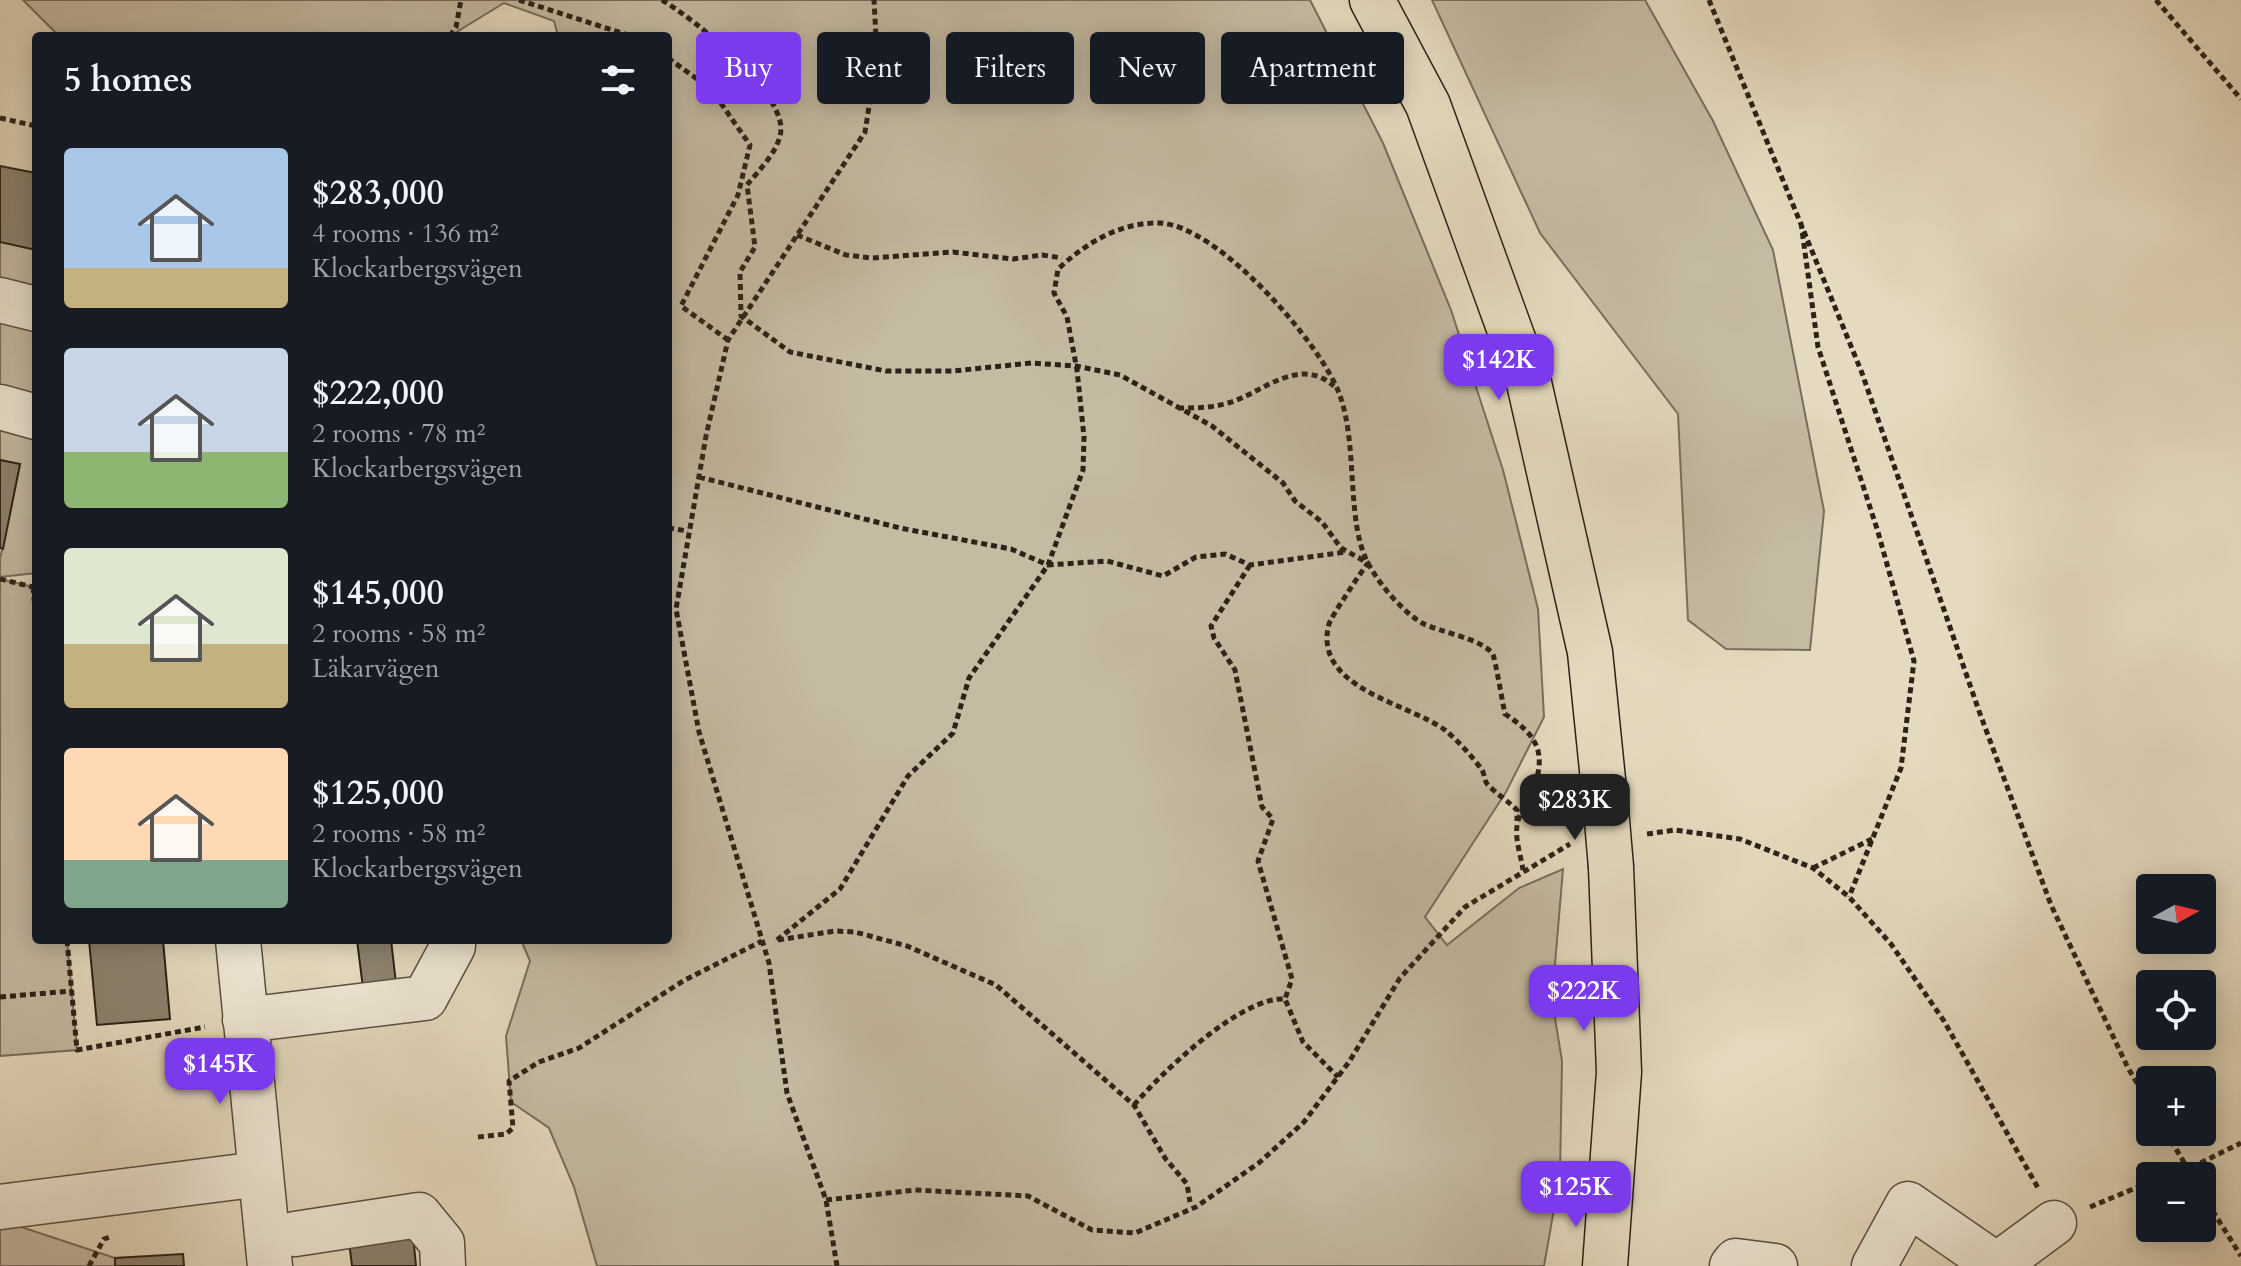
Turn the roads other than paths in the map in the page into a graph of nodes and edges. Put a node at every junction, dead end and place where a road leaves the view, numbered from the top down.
1 (1372, 0) edge
2 (0, 300) edge
3 (32, 308) edge
4 (0, 407) edge
5 (32, 416) edge
6 (238, 944) edge
7 (453, 944) edge
8 (245, 1020) junction
9 (260, 1174) junction
10 (0, 1207) edge
11 (2054, 1223) road end
12 (286, 1251) edge
13 (443, 1266) edge
14 (1605, 1266) edge
15 (1732, 1266) edge
16 (1775, 1266) edge
17 (1874, 1266) edge
18 (1998, 1266) edge

1 - 14 main road
2 - 3 street
4 - 5 street
6 - 8 street
7 - 8 street
8 - 9 street
9 - 10 street
9 - 12 street
11 - 18 street
12 - 13 street
15 - 16 street
17 - 18 street

